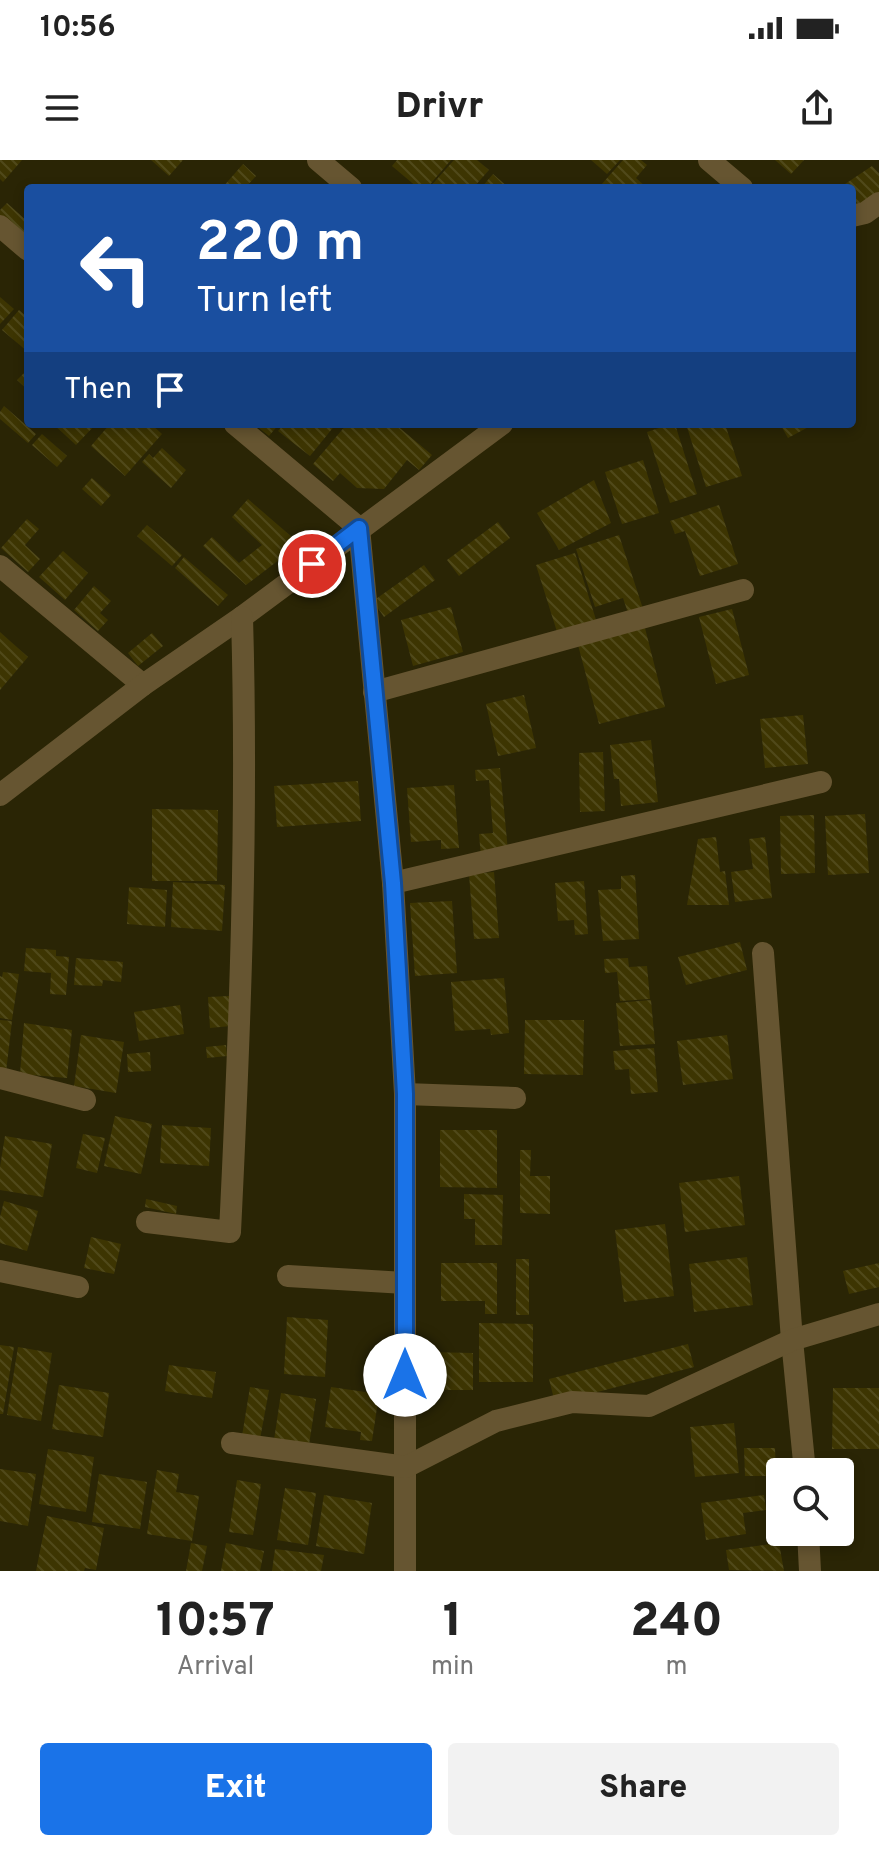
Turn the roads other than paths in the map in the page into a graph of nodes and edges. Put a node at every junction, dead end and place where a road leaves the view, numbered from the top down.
1 (318, 160) edge
2 (709, 160) edge
3 (346, 184) edge
4 (737, 184) edge
5 (879, 203) edge
6 (856, 215) edge
7 (0, 226) edge
8 (24, 247) edge
9 (240, 428) edge
10 (496, 428) edge
11 (359, 528) junction
12 (0, 566) edge
13 (743, 590) dead end
14 (242, 617) junction
15 (143, 685) junction
16 (374, 692) junction
17 (821, 782) dead end
18 (0, 795) edge
19 (393, 883) junction
20 (763, 953) dead end
21 (0, 1078) edge
22 (405, 1094) junction
23 (515, 1098) dead end
24 (85, 1100) dead end
25 (147, 1222) dead end
26 (0, 1271) edge
27 (288, 1276) dead end
28 (405, 1283) junction
29 (78, 1287) dead end
30 (879, 1314) edge
31 (792, 1340) junction
32 (232, 1443) dead end
33 (804, 1458) edge
34 (406, 1467) junction
35 (809, 1546) edge
36 (405, 1571) edge
37 (810, 1571) edge

1 - 3 street
2 - 4 street
5 - 6 street
7 - 8 street
9 - 11 street
10 - 11 street
11 - 14 street
11 - 16 street
12 - 15 street
13 - 16 street
14 - 15 street
14 - 25 street
15 - 18 street
16 - 19 street
17 - 19 street
19 - 22 street
20 - 31 street
21 - 24 street
22 - 23 street
22 - 28 street
26 - 29 street
27 - 28 street
28 - 34 street
30 - 31 street
31 - 33 street
31 - 34 street
32 - 34 street
34 - 36 street
35 - 37 street

